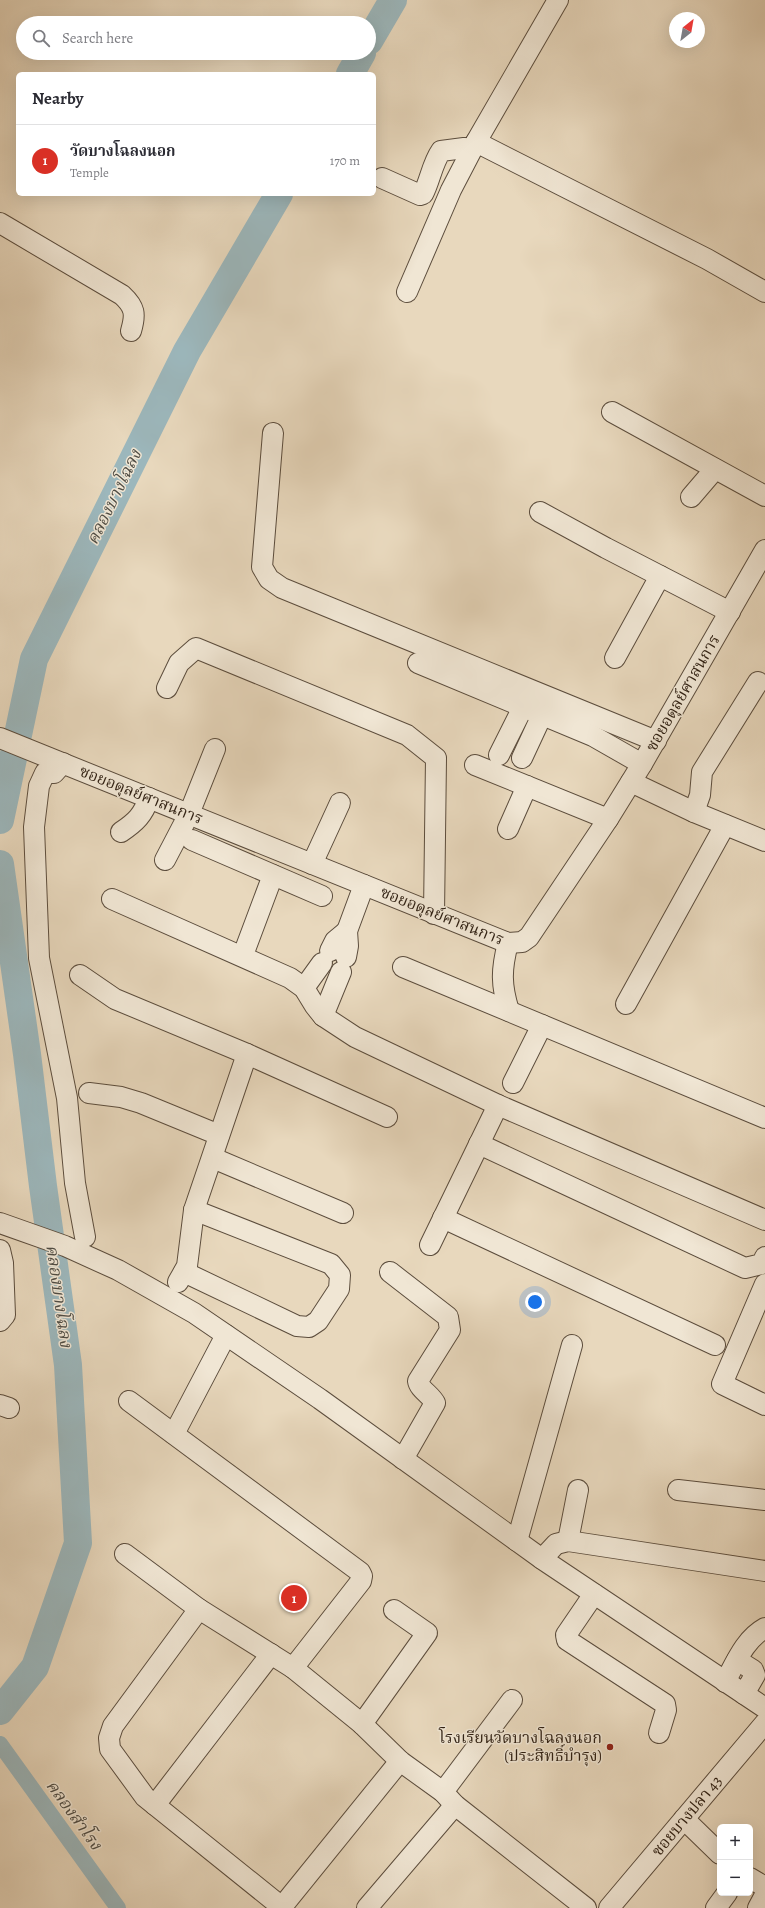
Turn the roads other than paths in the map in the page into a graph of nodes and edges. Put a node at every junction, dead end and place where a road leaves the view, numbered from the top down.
1 (558, 0) edge
2 (474, 145) junction
3 (382, 178) dead end
4 (0, 223) edge
5 (407, 292) dead end
6 (765, 292) edge
7 (131, 331) dead end
8 (612, 412) dead end
9 (273, 433) dead end
10 (715, 469) junction
11 (765, 496) edge
12 (691, 497) dead end
13 (540, 512) dead end
14 (764, 554) edge
15 (660, 576) junction
16 (730, 612) junction
17 (615, 658) dead end
18 (418, 664) dead end
19 (758, 682) dead end
20 (167, 688) dead end
21 (523, 707) junction
22 (542, 715) junction
23 (0, 738) edge
24 (656, 741) junction
25 (215, 749) dead end
26 (499, 755) dead end
27 (522, 758) dead end
28 (61, 762) junction
29 (642, 764) junction
30 (475, 765) dead end
31 (631, 782) junction
32 (527, 786) junction
33 (149, 798) junction
34 (340, 803) dead end
35 (694, 812) junction
36 (188, 814) junction
37 (608, 820) junction
38 (725, 825) junction
39 (508, 829) dead end
40 (121, 832) dead end
41 (192, 840) dead end
42 (765, 841) edge
43 (165, 860) dead end
44 (312, 864) junction
45 (272, 875) junction
46 (364, 885) junction
47 (322, 896) dead end
48 (112, 899) dead end
49 (434, 914) junction
50 (508, 943) junction
51 (244, 956) junction
52 (335, 961) junction
53 (403, 967) dead end
54 (80, 974) dead end
55 (304, 988) junction
56 (626, 1004) dead end
57 (509, 1011) junction
58 (323, 1016) junction
59 (542, 1025) junction
60 (247, 1054) junction
61 (513, 1083) dead end
62 (89, 1093) dead end
63 (498, 1105) junction
64 (387, 1117) dead end
65 (765, 1118) edge
66 (220, 1134) junction
67 (479, 1144) junction
68 (213, 1158) junction
69 (194, 1210) junction
70 (343, 1213) dead end
71 (443, 1218) junction
72 (765, 1220) edge
73 (2, 1224) edge
74 (84, 1238) dead end
75 (430, 1245) dead end
76 (0, 1250) edge
77 (765, 1257) edge
78 (184, 1272) junction
79 (390, 1272) dead end
80 (765, 1284) edge
81 (167, 1296) junction
82 (759, 1312) edge
83 (0, 1321) edge
84 (226, 1335) junction
85 (715, 1345) dead end
86 (572, 1346) dead end
87 (129, 1401) dead end
88 (765, 1405) edge
89 (174, 1434) junction
90 (403, 1459) junction
91 (578, 1490) dead end
92 (678, 1490) dead end
93 (765, 1500) edge
94 (517, 1541) junction
95 (568, 1541) junction
96 (125, 1554) dead end
97 (542, 1559) junction
98 (765, 1571) edge
99 (594, 1594) junction
100 (199, 1609) junction
101 (394, 1610) dead end
102 (765, 1628) edge
103 (271, 1654) junction
104 (738, 1660) junction
105 (293, 1668) junction
106 (725, 1682) junction
107 (744, 1694) junction
108 (512, 1700) dead end
109 (765, 1708) edge
110 (765, 1723) edge
111 (362, 1724) junction
112 (659, 1733) dead end
113 (400, 1761) junction
114 (449, 1798) junction
115 (155, 1805) junction
116 (684, 1819) junction
117 (717, 1851) edge
118 (753, 1880) edge
119 (765, 1887) edge
120 (765, 1895) edge
121 (725, 1896) edge
122 (564, 1901) edge
123 (619, 1905) edge
124 (282, 1908) edge
125 (367, 1908) edge
126 (586, 1908) edge
127 (716, 1908) edge
128 (758, 1908) edge

1 - 2 street
2 - 3 street
2 - 5 street
2 - 6 street
4 - 7 street
8 - 10 street
9 - 24 street
10 - 11 street
10 - 12 street
13 - 15 street
14 - 16 street, ซอยอดุลย์ศาสนการ
15 - 16 street
15 - 17 street
16 - 24 street, ซอยอดุลย์ศาสนการ
18 - 21 street
19 - 35 street
20 - 49 street
21 - 22 street
21 - 26 street
22 - 27 street
22 - 29 street
23 - 28 street, ซอยอดุลย์ศาสนการ
24 - 29 street, ซอยอดุลย์ศาสนการ
25 - 36 street
28 - 33 street, ซอยอดุลย์ศาสนการ
28 - 74 street
29 - 31 street, ซอยอดุลย์ศาสนการ
30 - 32 street
31 - 35 street
31 - 37 street, ซอยอดุลย์ศาสนการ
32 - 37 street
32 - 39 street
33 - 36 street, ซอยอดุลย์ศาสนการ
33 - 40 street
34 - 44 street
35 - 38 street
36 - 43 street
36 - 44 street, ซอยอดุลย์ศาสนการ
37 - 50 street, ซอยอดุลย์ศาสนการ
38 - 42 street
38 - 56 street
41 - 45 street
44 - 46 street, ซอยอดุลย์ศาสนการ
45 - 47 street
45 - 51 street
46 - 49 street, ซอยอดุลย์ศาสนการ
46 - 52 street
48 - 51 street
49 - 50 street, ซอยอดุลย์ศาสนการ
50 - 57 street
51 - 55 street
52 - 55 street
52 - 58 street
53 - 57 street
54 - 60 street
55 - 58 street
57 - 59 street
58 - 63 street
59 - 61 street
59 - 65 street
60 - 64 street
60 - 66 street
62 - 66 street
63 - 67 street
63 - 72 street
66 - 68 street
67 - 71 street
67 - 77 street
68 - 69 street
68 - 70 street
69 - 78 street
69 - 78 street
71 - 75 street
71 - 85 street
73 - 81 street
76 - 83 street
78 - 81 street
79 - 90 street
80 - 82 street
81 - 84 street
82 - 88 street
84 - 89 street
84 - 90 street
86 - 94 street
87 - 89 street
89 - 105 street
90 - 94 street
91 - 95 street
92 - 93 street
94 - 97 street
95 - 97 street
95 - 98 street
96 - 100 street
97 - 99 street
99 - 106 street
99 - 112 street
100 - 103 street
100 - 115 street
101 - 111 street
102 - 104 street
103 - 105 street
103 - 115 street
104 - 106 street
104 - 107 street
105 - 111 street
106 - 107 street
107 - 109 street
108 - 114 street
110 - 116 street, ซอยบางปลา 43
111 - 113 street
113 - 114 street
113 - 124 street
114 - 122 street
114 - 125 street
115 - 124 street
116 - 117 street
116 - 123 street, ซอยบางปลา 43
118 - 119 street
120 - 128 street
121 - 127 street
122 - 126 street

